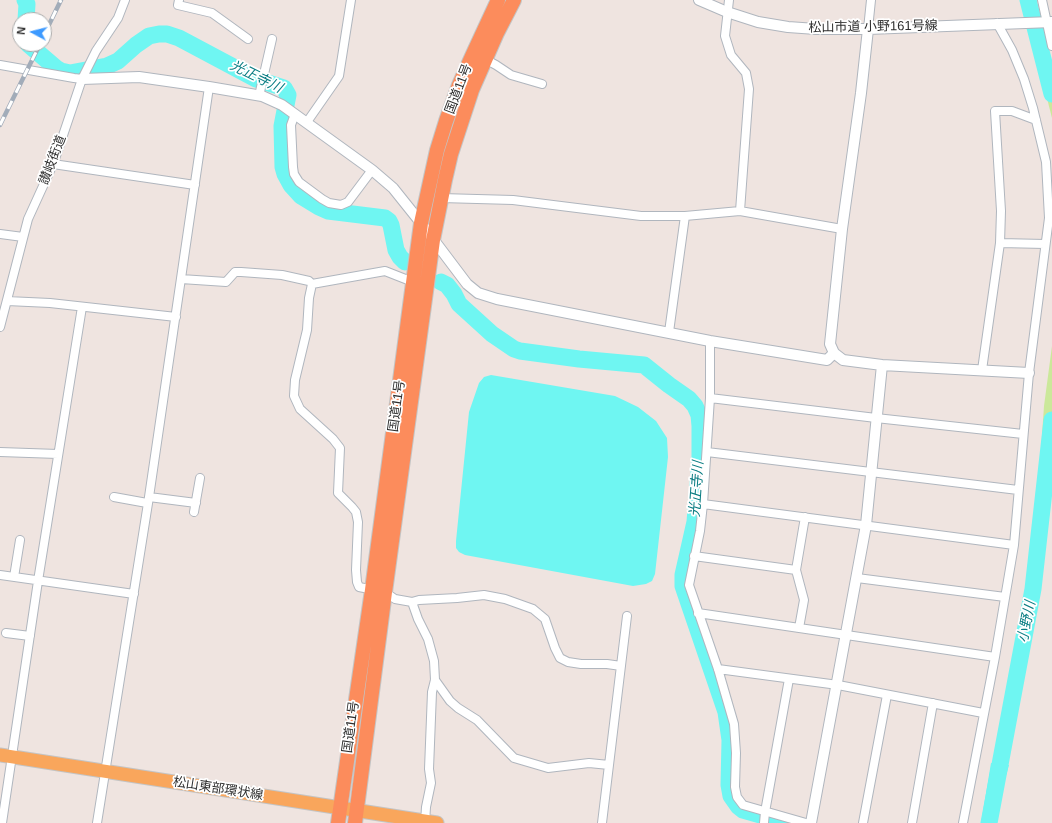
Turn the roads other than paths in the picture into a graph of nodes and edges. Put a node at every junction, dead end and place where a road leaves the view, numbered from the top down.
1 (125, 0) edge
2 (179, 0) edge
3 (351, 0) edge
4 (498, 0) edge
5 (514, 0) edge
6 (699, 0) edge
7 (729, 0) edge
8 (871, 0) edge
9 (1042, 0) edge
10 (727, 12) junction
11 (1047, 22) edge
12 (997, 23) junction
13 (868, 29) junction
14 (248, 39) dead end
15 (272, 39) dead end
16 (1052, 46) edge
17 (479, 56) junction
18 (0, 65) edge
19 (82, 79) junction
20 (542, 84) dead end
21 (209, 87) junction
22 (258, 96) junction
23 (289, 109) junction
24 (1036, 120) junction
25 (307, 122) junction
26 (52, 164) junction
27 (372, 170) junction
28 (196, 185) junction
29 (441, 198) junction
30 (740, 212) junction
31 (685, 216) junction
32 (421, 222) junction
33 (842, 229) junction
34 (0, 234) edge
35 (24, 237) junction
36 (433, 240) junction
37 (1000, 243) junction
38 (1045, 244) junction
39 (181, 280) junction
40 (413, 282) junction
41 (312, 284) junction
42 (5, 298) edge
43 (82, 307) junction
44 (176, 317) junction
45 (0, 328) edge
46 (669, 332) junction
47 (710, 341) junction
48 (834, 353) junction
49 (882, 365) junction
50 (982, 370) junction
51 (1029, 373) junction
52 (710, 398) junction
53 (876, 418) junction
54 (1024, 434) junction
55 (0, 452) edge
56 (707, 452) junction
57 (58, 454) junction
58 (871, 472) junction
59 (200, 478) dead end
60 (1018, 490) junction
61 (114, 497) dead end
62 (148, 500) junction
63 (704, 504) junction
64 (805, 517) junction
65 (866, 525) junction
66 (20, 540) dead end
67 (1014, 545) junction
68 (694, 556) junction
69 (796, 570) junction
70 (0, 575) edge
71 (14, 577) junction
72 (857, 578) junction
73 (38, 580) junction
74 (378, 591) junction
75 (134, 594) junction
76 (1005, 597) junction
77 (412, 602) junction
78 (698, 613) junction
79 (627, 616) dead end
80 (799, 628) junction
81 (6, 633) dead end
82 (846, 635) junction
83 (30, 636) junction
84 (995, 657) junction
85 (621, 666) junction
86 (718, 669) junction
87 (789, 679) junction
88 (435, 680) junction
89 (838, 685) junction
90 (887, 695) junction
91 (933, 703) junction
92 (983, 713) junction
93 (6, 756) edge
94 (609, 765) junction
95 (104, 772) junction
96 (339, 808) junction
97 (765, 812) junction
98 (356, 817) edge
99 (429, 822) edge
100 (2, 823) edge
101 (97, 823) edge
102 (338, 823) edge
103 (602, 823) edge
104 (764, 823) edge
105 (806, 823) edge
106 (811, 823) edge
107 (863, 823) edge
108 (912, 823) edge
109 (962, 823) edge

1 - 19 street, 讃岐街道
2 - 14 street
3 - 25 street
4 - 17 highway, 国道11号
5 - 17 highway, 国道11号
6 - 10 street, 松山市道 小野161号線
7 - 10 street
8 - 13 street
9 - 11 street
10 - 13 street, 松山市道 小野161号線
10 - 30 street
11 - 12 street, 松山市道 小野161号線
11 - 16 street
12 - 13 street, 松山市道 小野161号線
12 - 24 street
13 - 33 street
15 - 22 street
17 - 20 street
17 - 29 highway, 国道11号
17 - 32 highway, 国道11号
18 - 19 street
19 - 21 street
19 - 26 street, 讃岐街道
21 - 22 street
21 - 28 street
22 - 23 street
23 - 25 street
23 - 27 street
24 - 37 street
24 - 38 street
25 - 27 street
26 - 28 street
26 - 35 street, 讃岐街道
27 - 32 street
28 - 39 street
29 - 31 street
29 - 36 highway, 国道11号
30 - 31 street
30 - 33 street
31 - 46 street
32 - 36 street
32 - 40 highway, 国道11号
33 - 48 street
34 - 35 street
35 - 42 street, 讃岐街道
36 - 46 street
36 - 74 highway, 国道11号
37 - 38 street
37 - 50 street
38 - 51 street
39 - 41 street
39 - 44 street
40 - 41 street
40 - 74 highway, 国道11号
41 - 74 street
42 - 43 street
42 - 45 street, 讃岐街道
43 - 44 street
43 - 57 street
44 - 62 street
46 - 47 street
47 - 48 street
47 - 52 street
48 - 49 street
49 - 50 street
49 - 53 street
50 - 51 street
51 - 54 street
52 - 53 street
52 - 56 street
53 - 54 street
53 - 58 street
54 - 60 street
55 - 57 street
56 - 58 street
56 - 63 street
57 - 73 street
58 - 60 street
58 - 65 street
59 - 62 street
60 - 67 street
61 - 62 street
62 - 75 street
63 - 64 street
63 - 68 street
64 - 65 street
64 - 69 street
65 - 67 street
65 - 72 street
66 - 71 street
67 - 76 street
68 - 69 street
68 - 78 street
69 - 80 street
70 - 71 street
71 - 73 street
72 - 76 street
72 - 82 street
73 - 75 street
73 - 83 street
74 - 77 street
74 - 96 highway, 国道11号
74 - 98 highway, 国道11号
75 - 95 street
76 - 84 street
77 - 85 street
77 - 88 street
78 - 80 street
78 - 86 street
79 - 85 street
80 - 82 street
81 - 83 street
82 - 84 street
82 - 89 street
83 - 93 street
84 - 92 street
85 - 94 street
86 - 87 street
86 - 97 street
87 - 89 street
87 - 97 street
88 - 94 street
88 - 99 street
89 - 90 street
89 - 106 street
90 - 91 street
90 - 107 street
91 - 92 street
91 - 108 street
92 - 109 street
93 - 95 main road, 松山東部環状線
93 - 100 street
94 - 103 street
95 - 96 main road, 松山東部環状線
95 - 101 street
96 - 98 main road, 松山東部環状線
96 - 102 highway, 国道11号
97 - 104 street
97 - 105 street
98 - 99 main road, 松山東部環状線

